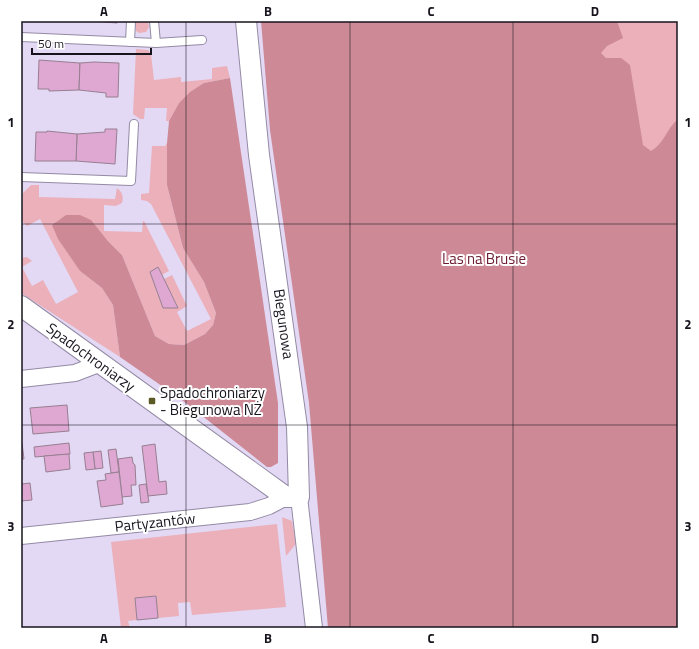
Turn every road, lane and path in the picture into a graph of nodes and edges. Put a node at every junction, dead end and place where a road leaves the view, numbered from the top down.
1 (131, 21) edge
2 (154, 21) edge
3 (246, 21) edge
4 (21, 37) edge
5 (202, 40) dead end
6 (130, 42) junction
7 (156, 43) junction
8 (134, 124) dead end
9 (21, 177) edge
10 (21, 306) edge
11 (101, 364) junction
12 (21, 379) edge
13 (293, 497) junction
14 (21, 536) edge
15 (314, 628) edge

1 - 6 lane
2 - 7 lane
3 - 13 street, Biegunowa
4 - 6 lane
5 - 7 lane
6 - 7 lane
8 - 9 lane
10 - 11 street, Spadochroniarzy
11 - 12 street
11 - 13 street, Spadochroniarzy
13 - 14 street, Partyzantów
13 - 15 street, Biegunowa

